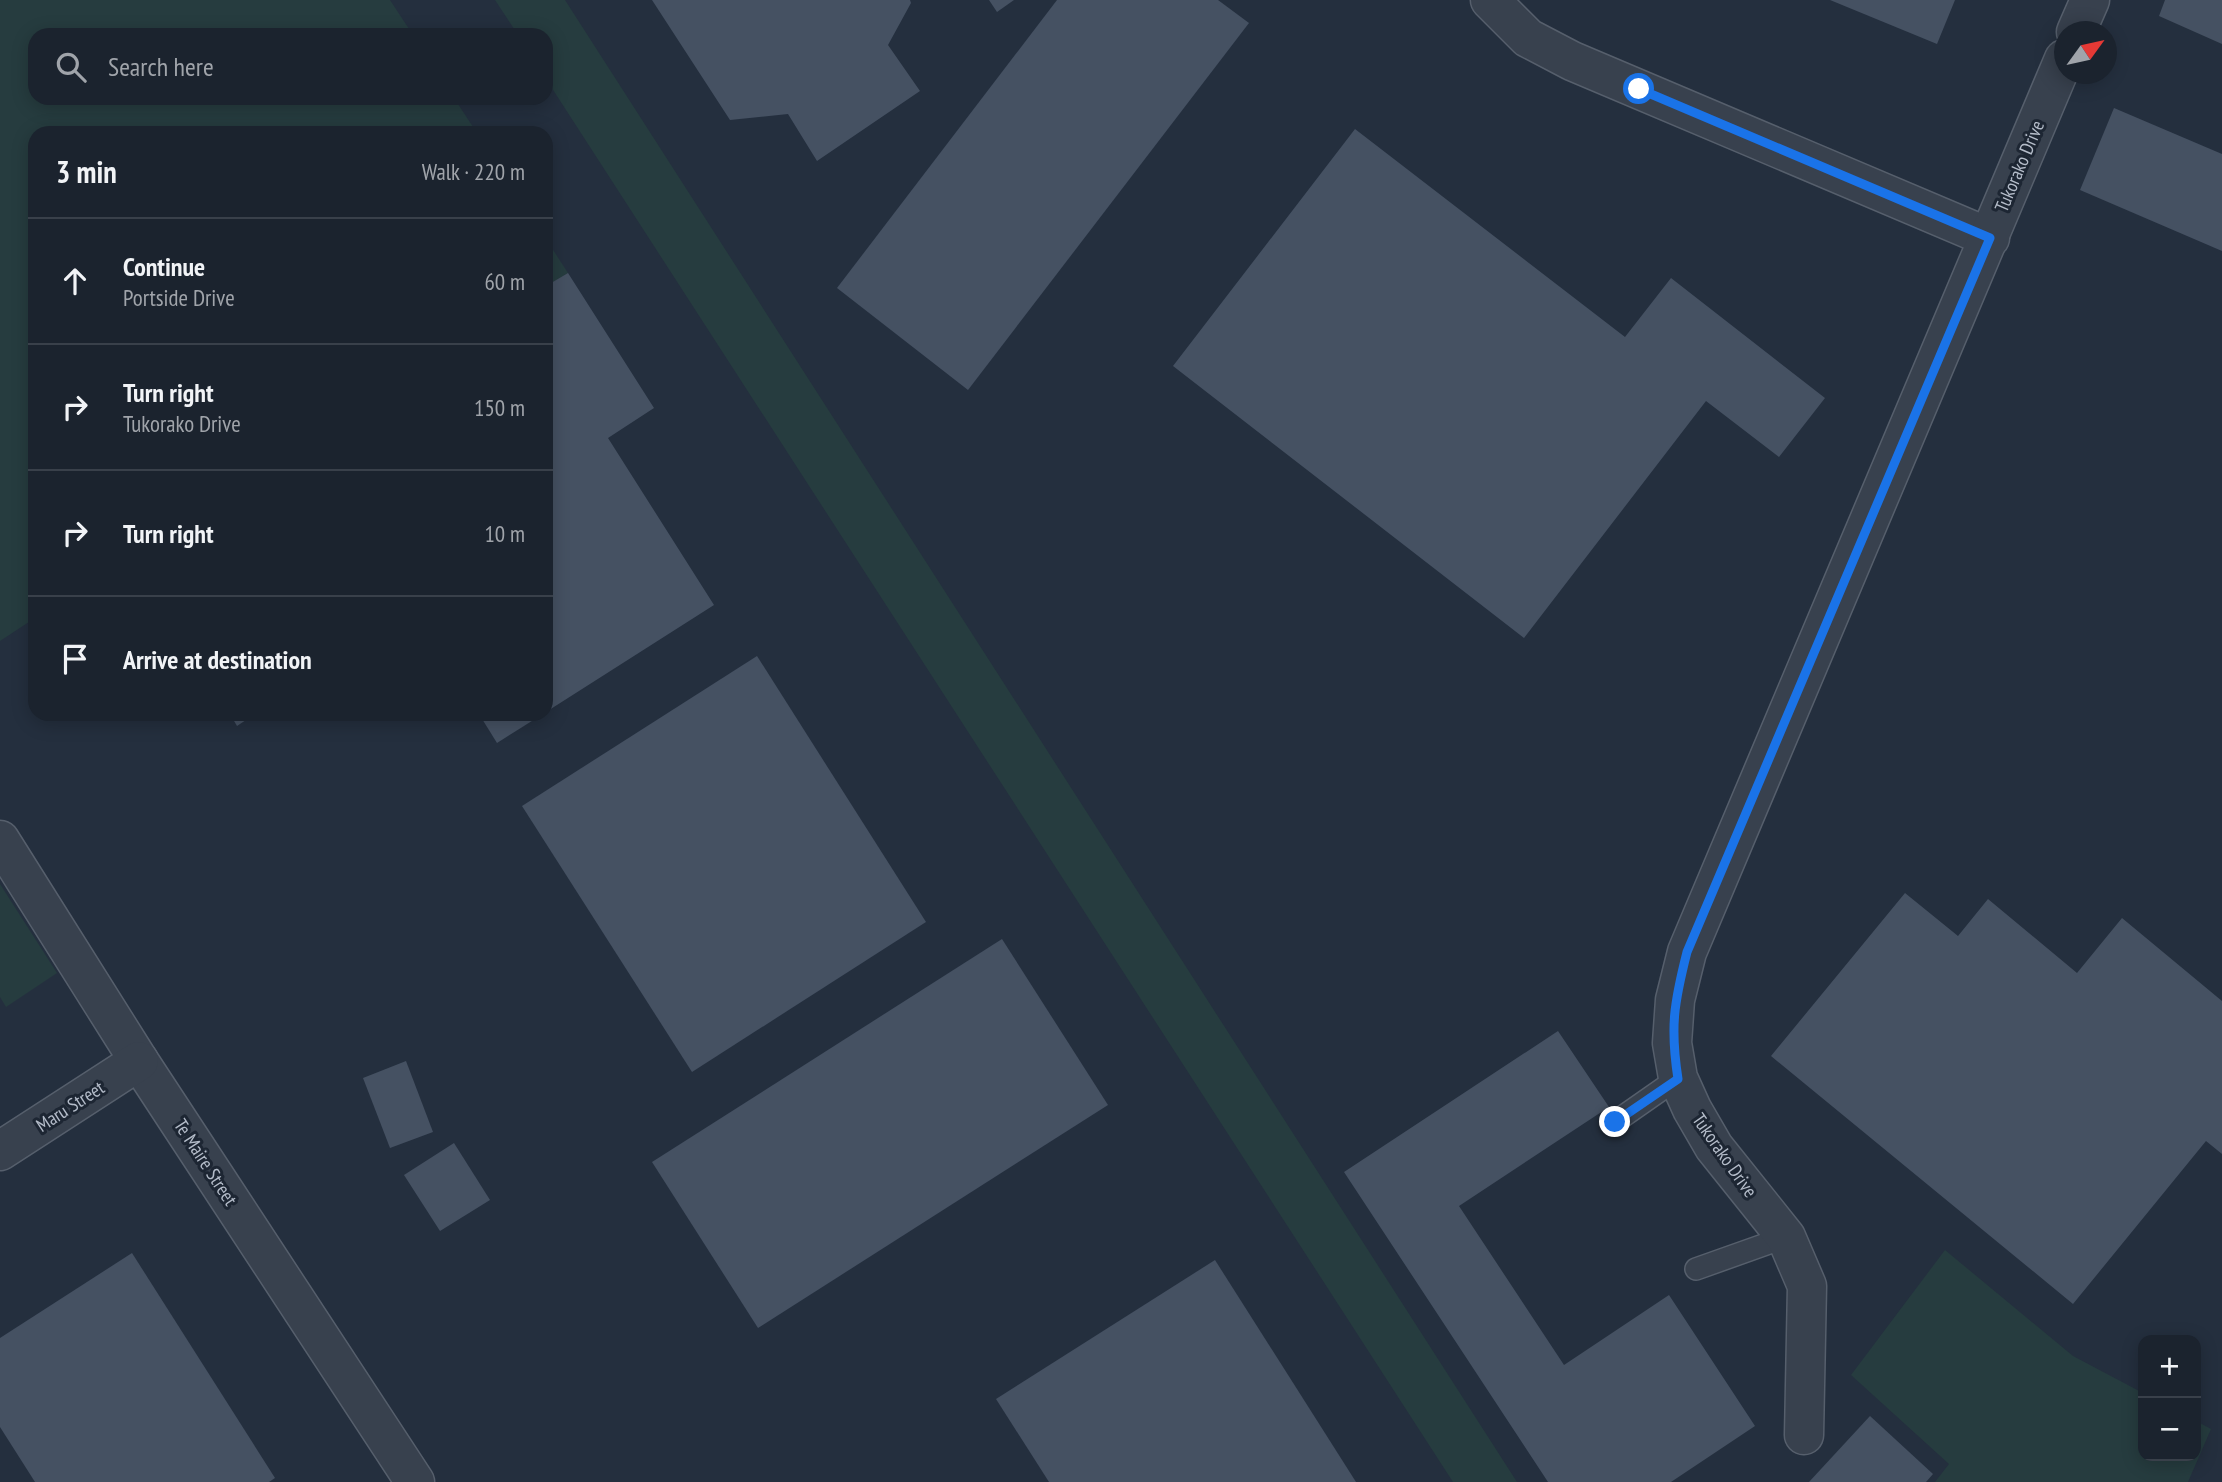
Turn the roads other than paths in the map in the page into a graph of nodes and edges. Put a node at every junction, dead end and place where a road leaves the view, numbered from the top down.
1 (1489, 0) edge
2 (2090, 0) edge
3 (2081, 21) edge
4 (2054, 83) edge
5 (1990, 238) junction
6 (0, 841) edge
7 (139, 1061) junction
8 (1678, 1079) junction
9 (1615, 1122) dead end
10 (4, 1140) edge
11 (1786, 1237) junction
12 (1696, 1269) dead end
13 (1804, 1435) dead end
14 (415, 1482) edge

1 - 5 street
2 - 3 street
4 - 5 street, Tukorako Drive
5 - 8 street, Tukorako Drive
6 - 7 street, Te Maire Street
7 - 10 street, Maru Street
7 - 14 street, Te Maire Street
8 - 9 lane
8 - 11 street, Tukorako Drive
11 - 12 lane
11 - 13 street, Tukorako Drive

